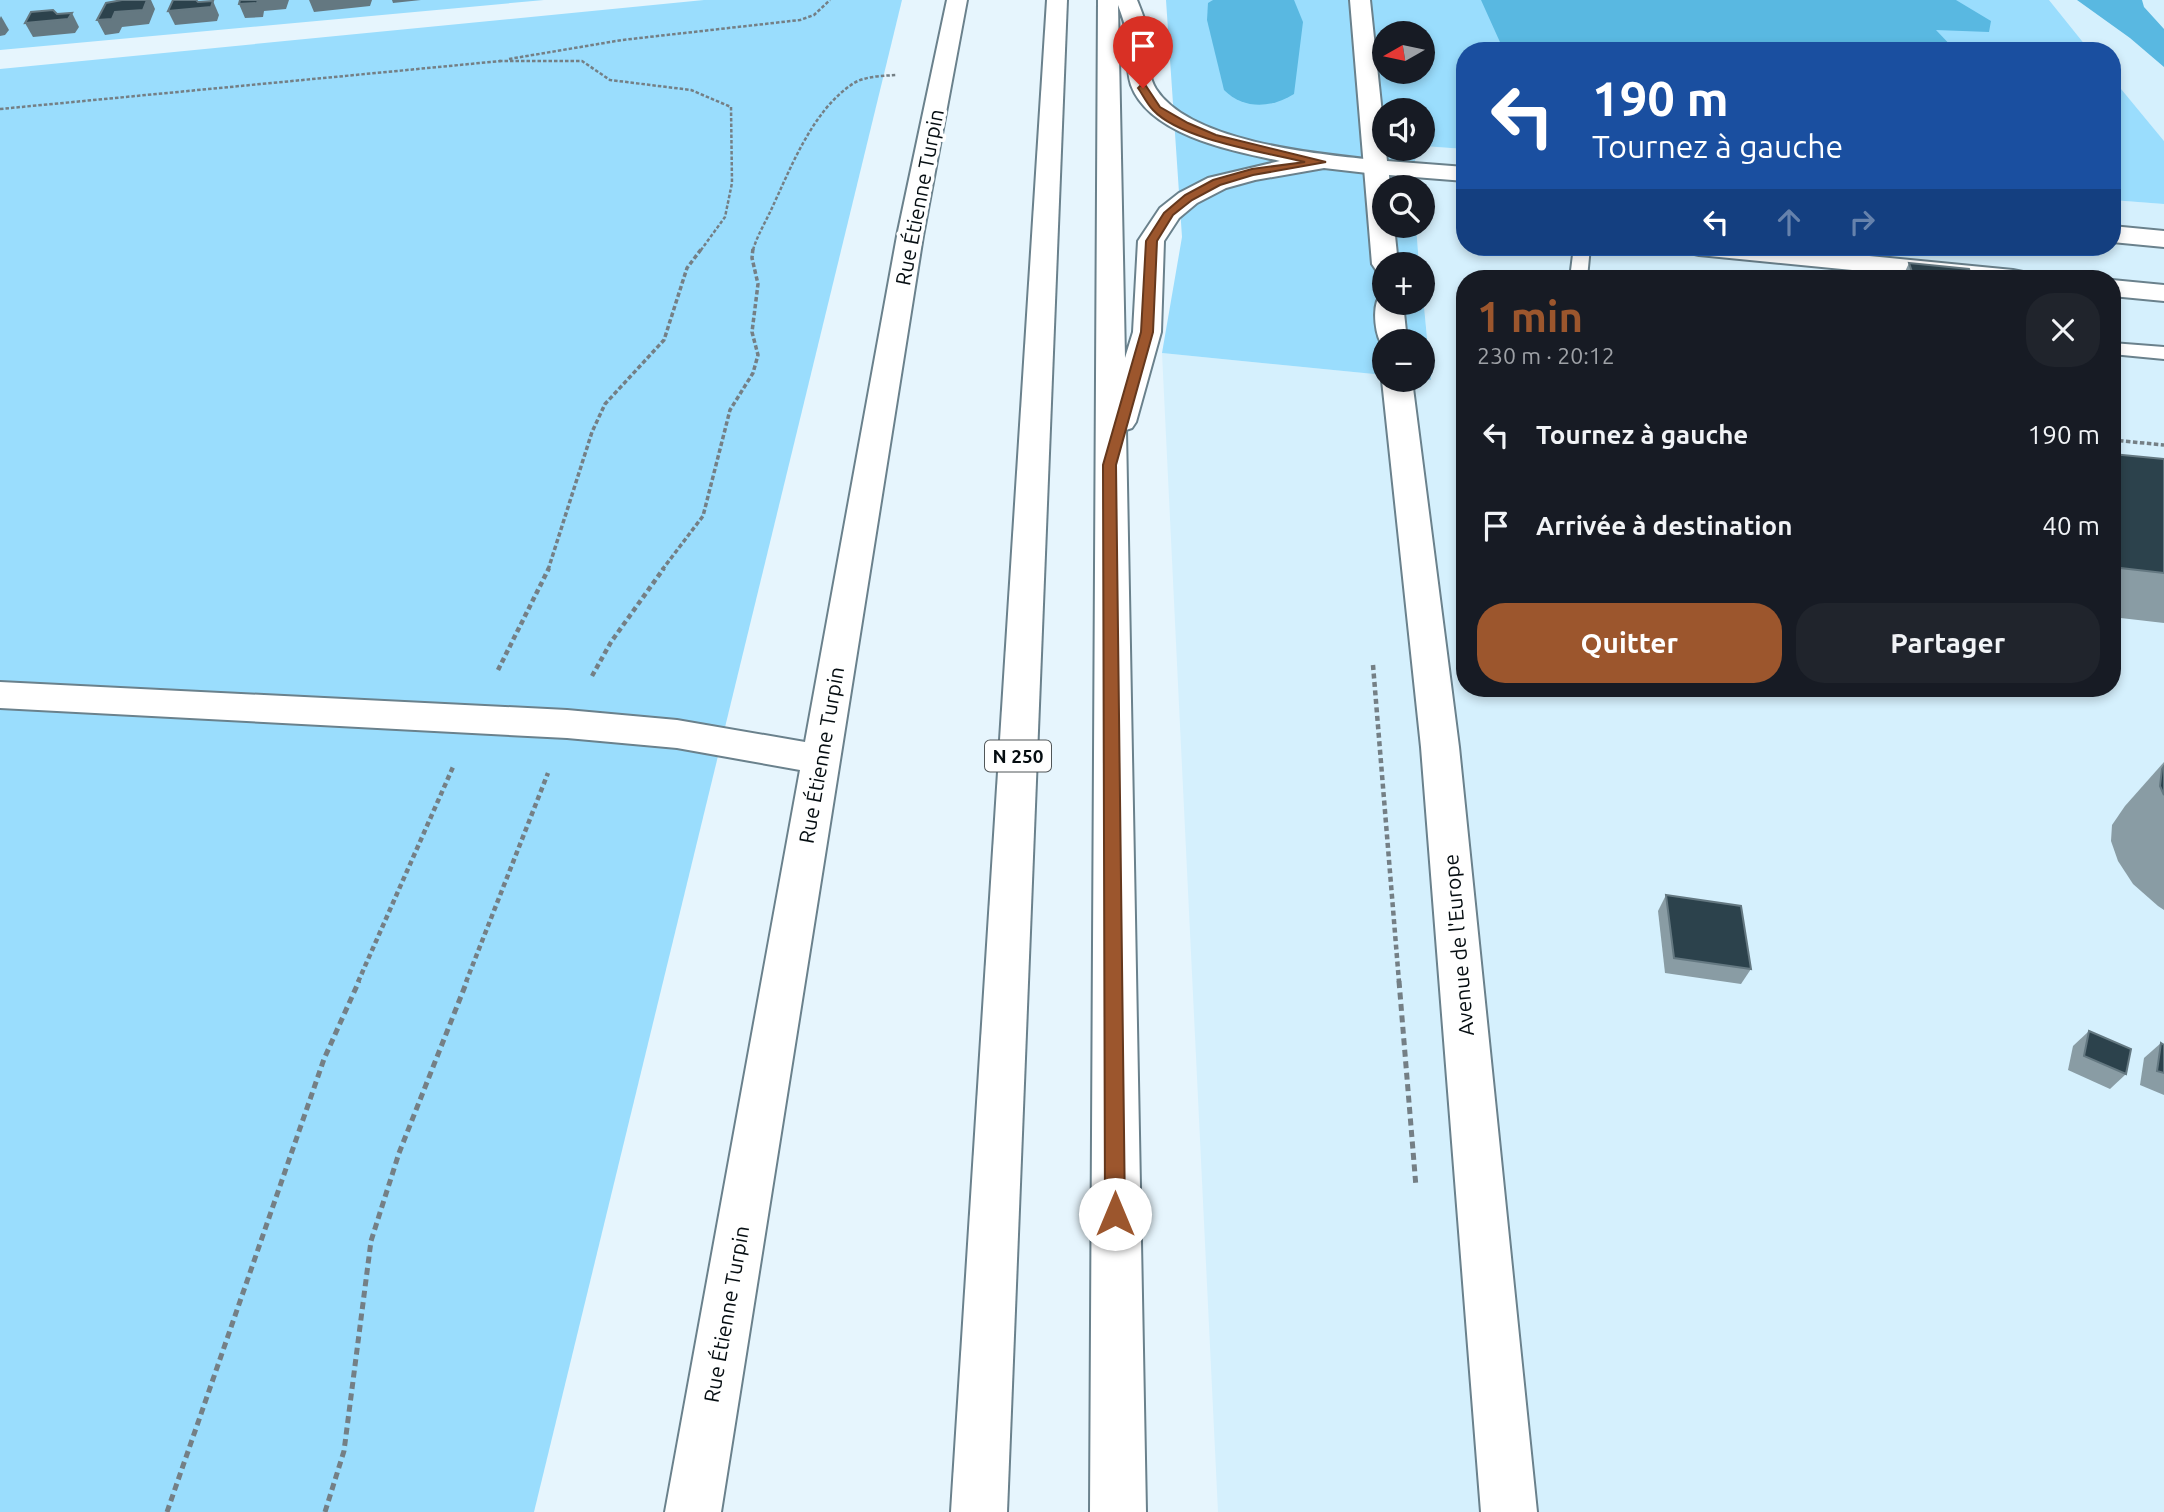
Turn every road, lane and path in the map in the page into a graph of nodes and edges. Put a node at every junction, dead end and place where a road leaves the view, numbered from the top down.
1 (830, 0) edge
2 (957, 0) edge
3 (1056, 0) edge
4 (1108, 0) edge
5 (1127, 0) edge
6 (1360, 0) edge
7 (0, 110) edge
8 (1321, 162) junction
9 (1376, 167) junction
10 (1456, 173) edge
11 (2121, 235) edge
12 (2164, 239) edge
13 (1384, 252) edge
14 (1790, 256) edge
15 (1931, 270) edge
16 (2121, 289) edge
17 (2164, 293) edge
18 (2121, 349) edge
19 (2164, 354) edge
20 (1398, 392) edge
21 (2121, 441) edge
22 (2164, 445) edge
23 (1109, 465) junction
24 (1372, 654) dead end
25 (0, 695) edge
26 (820, 759) junction
27 (1417, 1198) dead end
28 (693, 1512) edge
29 (979, 1512) edge
30 (1118, 1512) edge
31 (1509, 1512) edge

1 - 7 path
2 - 26 main road, Rue Étienne Turpin
3 - 29 main road, N 250
4 - 23 main road
5 - 8 main road
6 - 9 main road
8 - 9 main road
8 - 23 main road
9 - 10 main road
9 - 13 main road
11 - 12 main road
14 - 15 main road
16 - 17 main road
18 - 19 lane
20 - 31 main road, Avenue de l'Europe
21 - 22 path
23 - 30 main road
24 - 27 path
25 - 26 main road
26 - 28 main road, Rue Étienne Turpin

